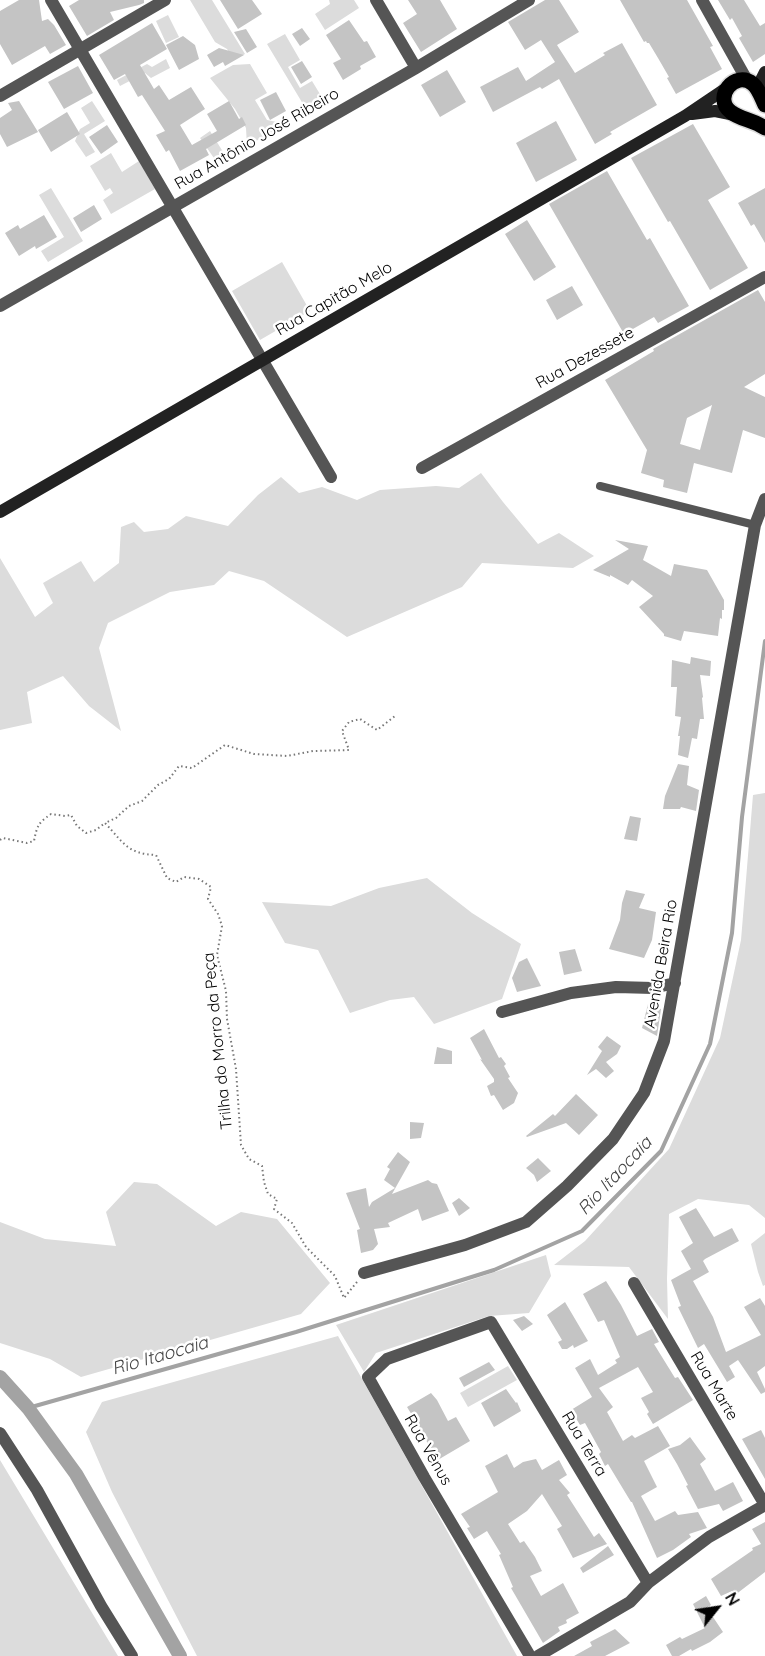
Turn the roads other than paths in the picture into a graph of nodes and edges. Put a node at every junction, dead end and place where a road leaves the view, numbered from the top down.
1 (51, 0) edge
2 (165, 0) edge
3 (376, 0) edge
4 (529, 0) edge
5 (702, 0) edge
6 (80, 49) junction
7 (737, 63) junction
8 (416, 68) junction
9 (765, 72) edge
10 (748, 81) junction
11 (730, 85) junction
12 (0, 96) edge
13 (762, 99) edge
14 (738, 115) junction
15 (685, 116) junction
16 (765, 128) edge
17 (172, 206) junction
18 (765, 277) edge
19 (0, 306) edge
20 (262, 360) junction
21 (422, 468) dead end
22 (331, 477) dead end
23 (600, 486) dead end
24 (765, 499) edge
25 (0, 512) edge
26 (755, 525) junction
27 (675, 983) junction
28 (502, 1012) dead end
29 (364, 1273) road end
30 (634, 1283) dead end
31 (491, 1322) joint
32 (0, 1433) edge
33 (765, 1505) edge
34 (648, 1583) junction
35 (132, 1656) edge
36 (530, 1656) edge
37 (538, 1656) edge

1 - 6 street
2 - 6 street
3 - 8 street
4 - 8 street, Rua Antônio José Ribeiro
5 - 7 street
6 - 12 street
6 - 17 street
7 - 10 street
7 - 11 street
8 - 17 street, Rua Antônio José Ribeiro
9 - 10 main road
9 - 13 main road
10 - 11 main road
10 - 13 main road
11 - 14 main road
11 - 15 main road, Rua Capitão Melo
13 - 14 main road
14 - 15 main road, Rua Capitão Melo
14 - 16 main road
15 - 20 main road, Rua Capitão Melo
17 - 19 street, Rua Antônio José Ribeiro
17 - 20 street
18 - 21 street, Rua Dezessete
20 - 22 street
20 - 25 main road, Rua Capitão Melo
23 - 26 lane
24 - 26 street, Avenida Beira Rio
26 - 27 street, Avenida Beira Rio
27 - 28 street
27 - 29 street, Avenida Beira Rio
30 - 33 street, Rua Marte
31 - 34 street, Rua Terra
31 - 36 street, Rua Vênus
32 - 35 street
33 - 34 street
34 - 37 street

